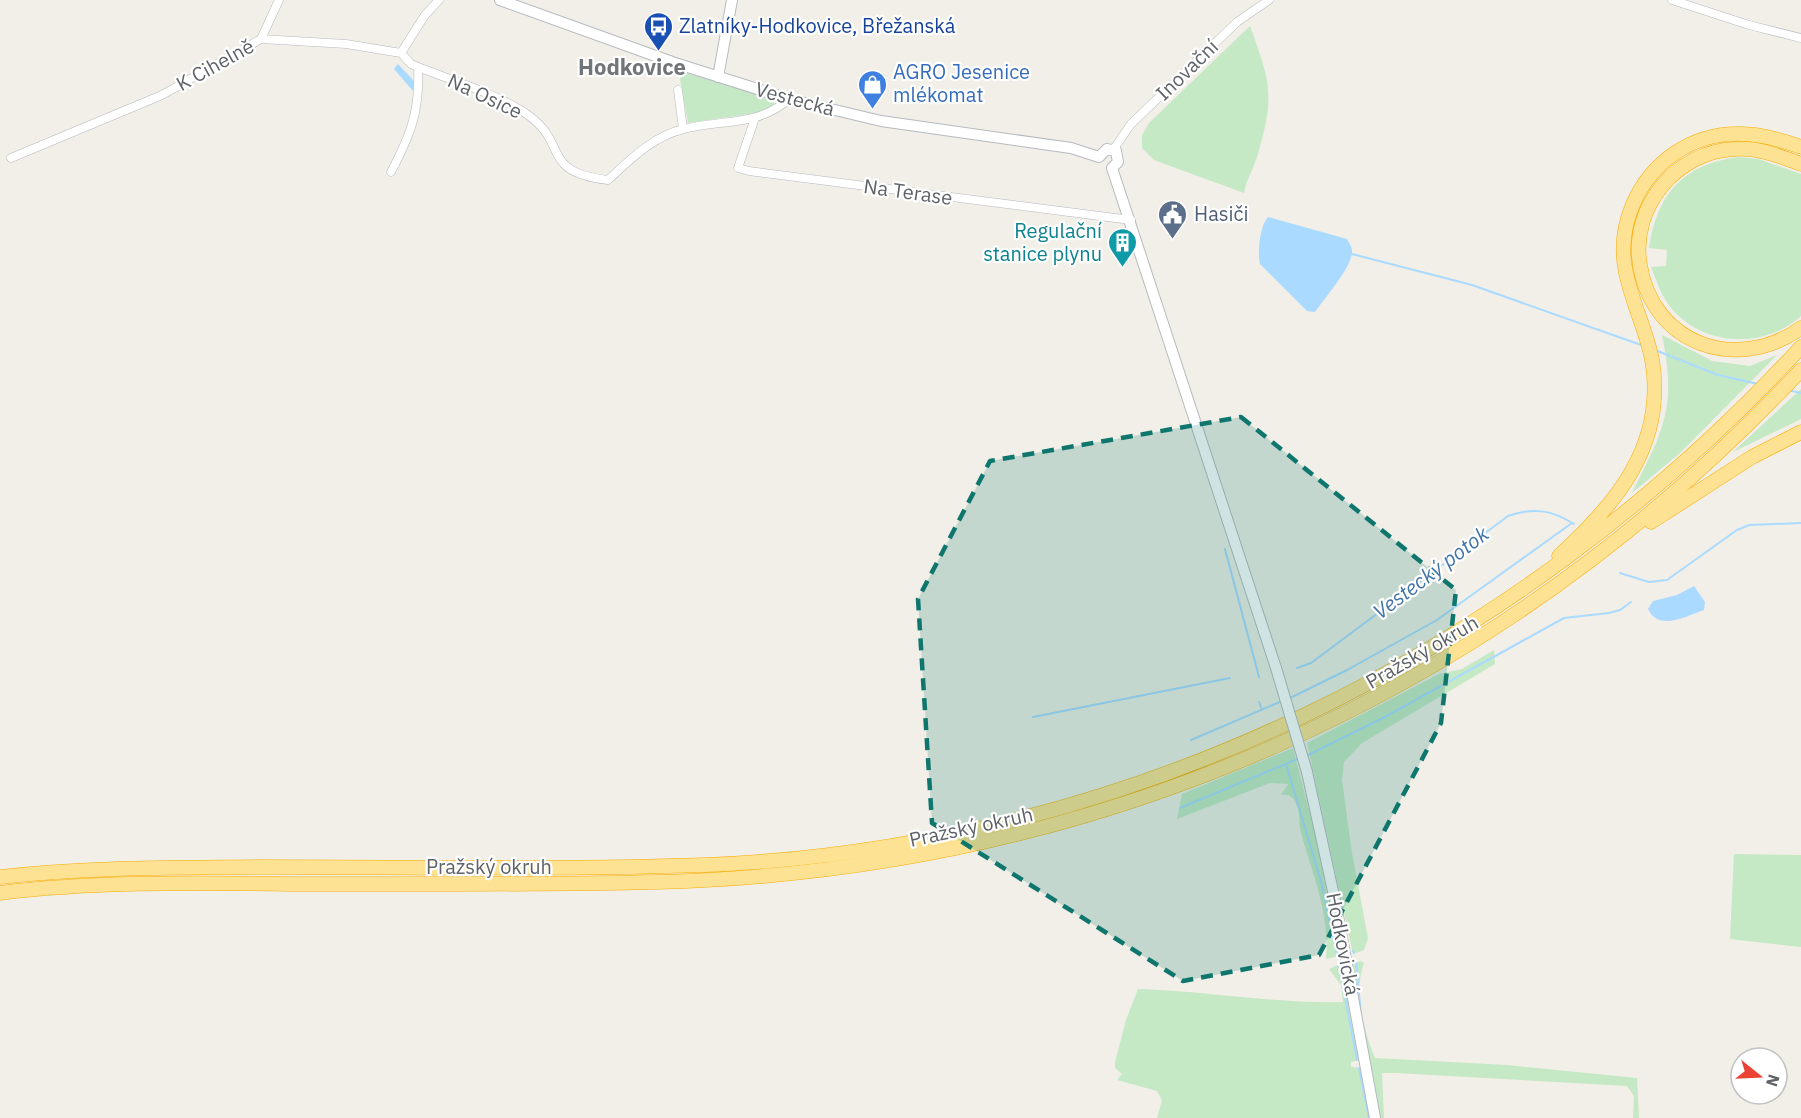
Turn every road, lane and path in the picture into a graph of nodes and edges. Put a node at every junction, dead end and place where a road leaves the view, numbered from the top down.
1 (279, 0) edge
2 (439, 0) edge
3 (500, 0) edge
4 (732, 0) edge
5 (1269, 0) edge
6 (1672, 0) edge
7 (1801, 38) edge
8 (261, 39) junction
9 (400, 53) junction
10 (418, 67) junction
11 (718, 76) junction
12 (678, 90) dead end
13 (789, 99) junction
14 (755, 118) junction
15 (682, 129) junction
16 (1801, 147) edge
17 (1113, 150) junction
18 (1099, 157) junction
19 (11, 158) dead end
20 (1801, 164) edge
21 (1112, 168) junction
22 (391, 172) dead end
23 (1131, 220) junction
24 (1801, 328) edge
25 (1801, 347) edge
26 (1797, 375) edge
27 (1801, 432) edge
28 (1603, 552) junction
29 (1521, 592) junction
30 (1276, 668) joint
31 (0, 877) edge
32 (0, 893) edge
33 (1375, 1118) edge

1 - 8 street
2 - 9 street
3 - 11 street, Vestecká
4 - 11 street
5 - 17 street, Inovační
6 - 7 street
8 - 9 street, K Cihelně
8 - 19 street, K Cihelně
9 - 10 street, Na Osice
10 - 15 street, Na Osice
10 - 22 street, Na Osice
11 - 13 street, Vestecká
12 - 15 street
13 - 14 street, Na Osice
13 - 18 street, Vestecká
14 - 15 street, Na Osice
14 - 23 street, Na Terase
16 - 29 highway
17 - 18 street
17 - 21 street, Vestecká
18 - 21 street, Vestecká
20 - 24 highway
21 - 23 street, Vestecká
23 - 30 street, Vestecká
25 - 29 highway, Pražský okruh
26 - 28 highway, Pražský okruh
27 - 28 highway
28 - 32 highway, Pražský okruh
29 - 31 highway, Pražský okruh
30 - 33 street, Hodkovická, bridge

